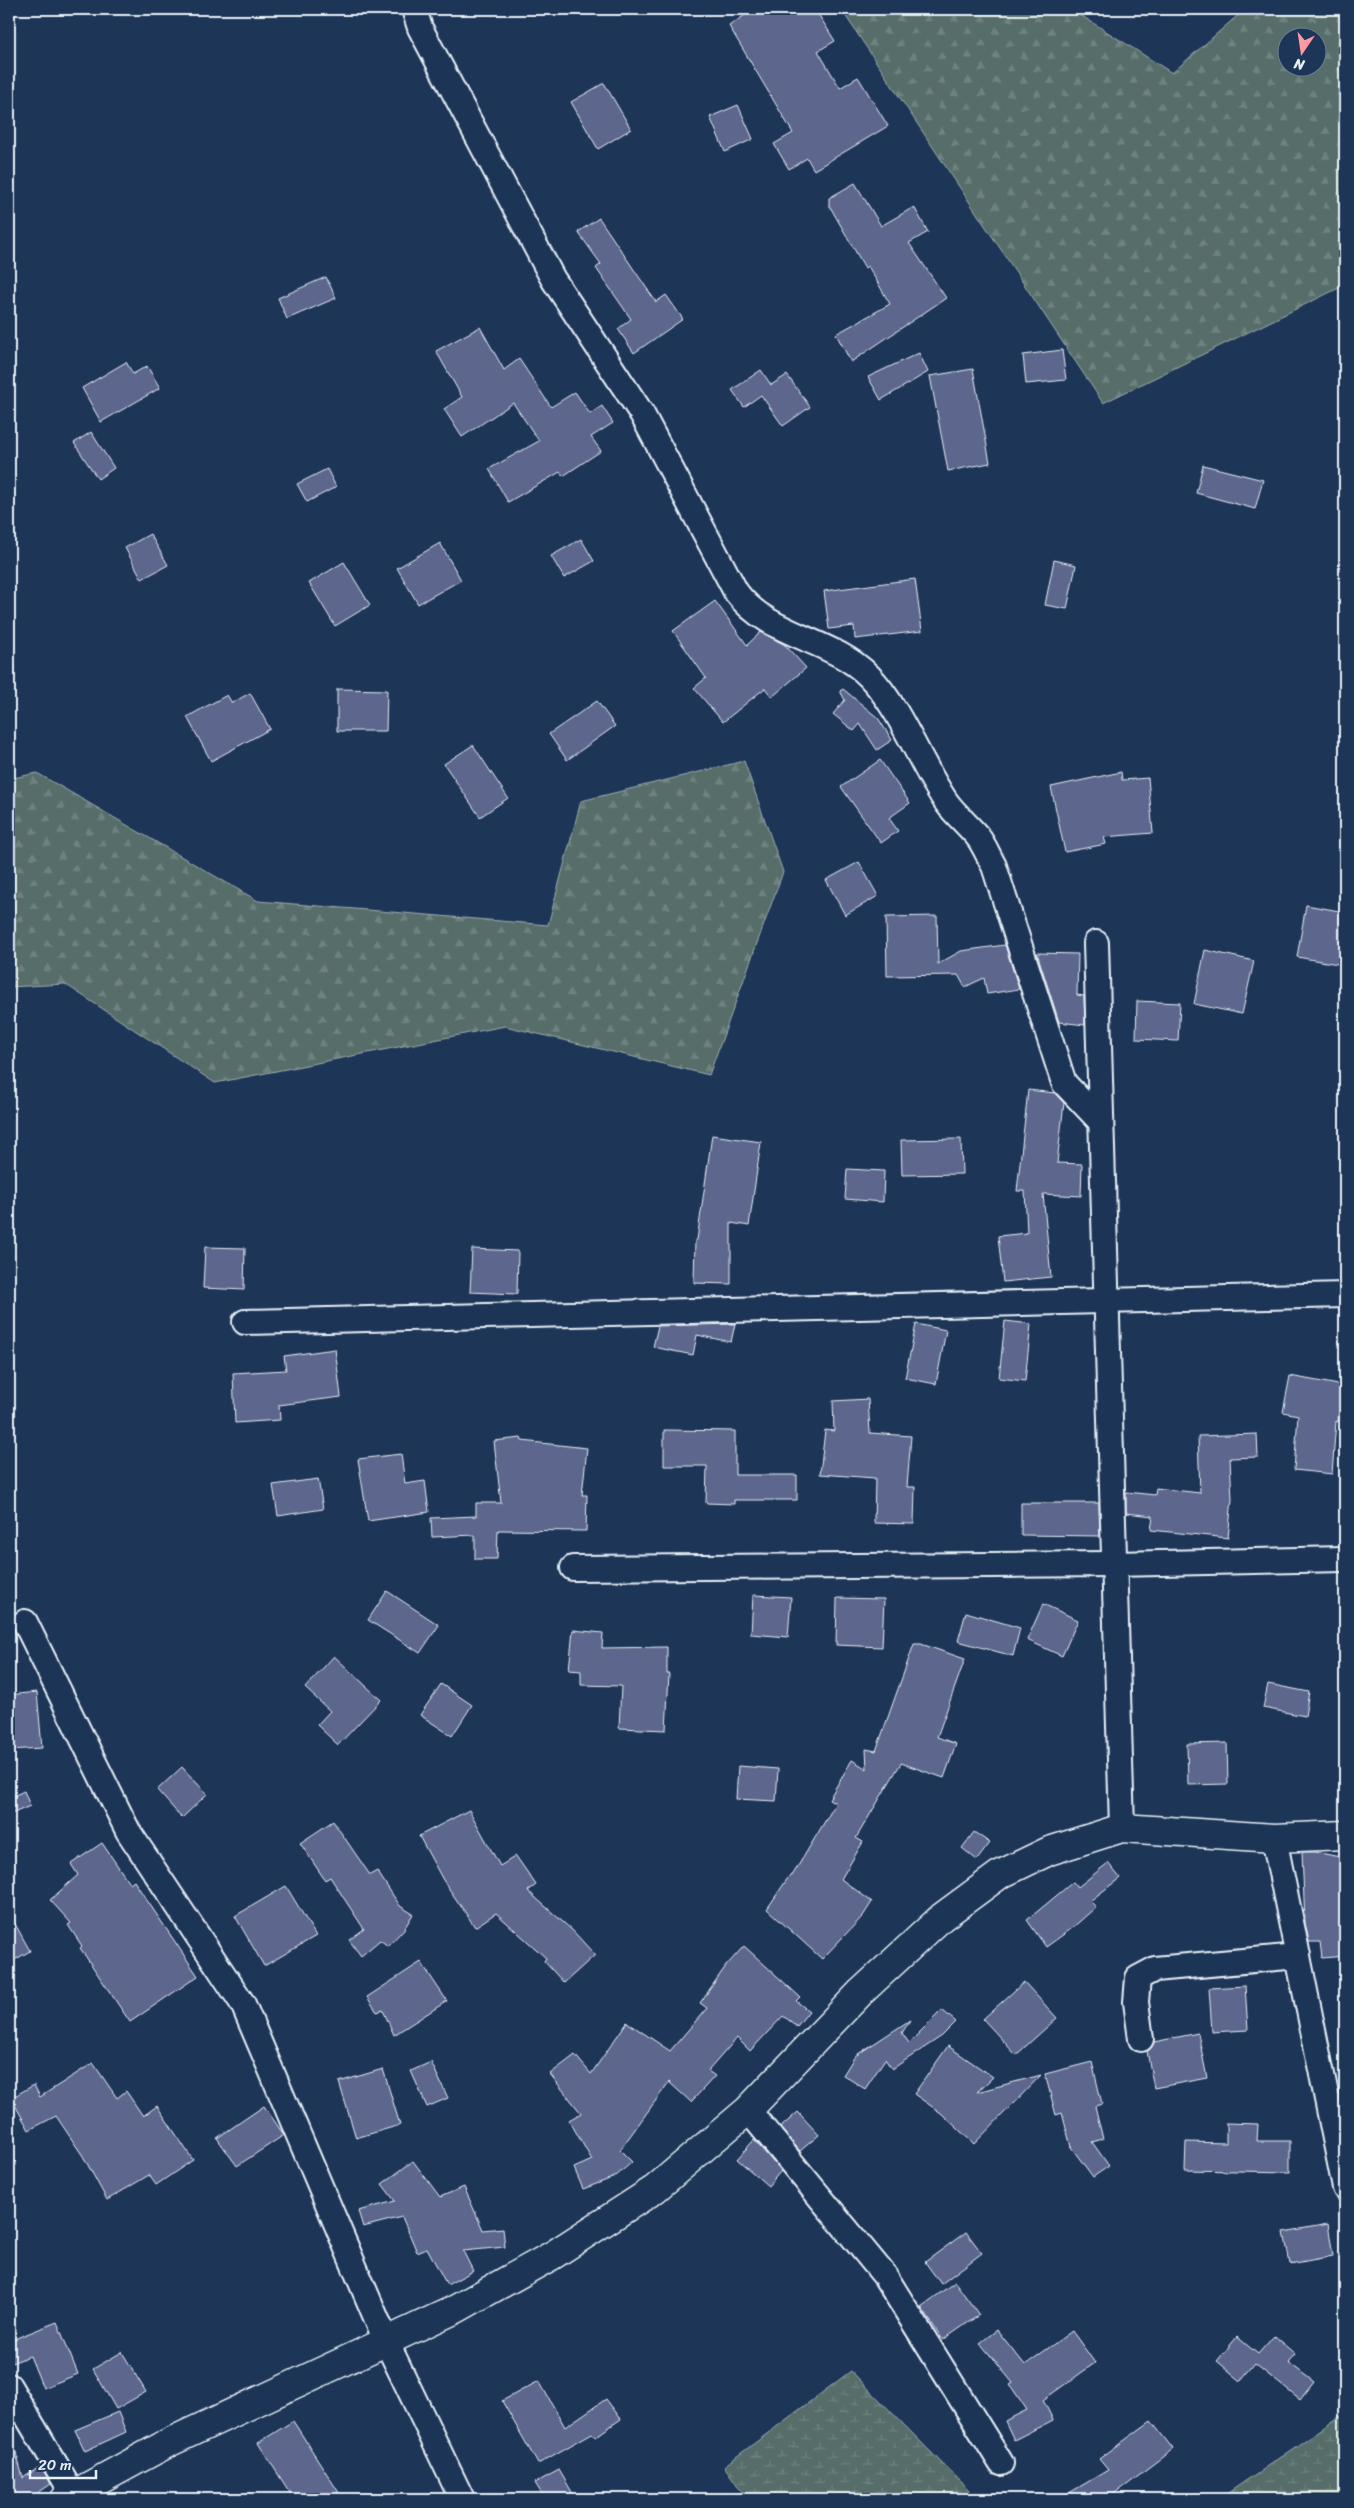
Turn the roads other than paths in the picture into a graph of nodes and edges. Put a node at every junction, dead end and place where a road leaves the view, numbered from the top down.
1 (414, 9) edge
2 (1096, 943) dead end
3 (1101, 1122) junction
4 (1345, 1295) edge
5 (1107, 1302) junction
6 (245, 1322) dead end
7 (1344, 1559) dead end
8 (1114, 1564) junction
9 (573, 1568) dead end
10 (25, 1622) dead end
11 (1122, 1828) junction
12 (1345, 1835) edge
13 (1274, 1838) junction
14 (1298, 1956) junction
15 (1141, 2040) dead end
16 (748, 2110) junction
17 (1345, 2188) edge
18 (386, 2341) junction
19 (9, 2386) edge
20 (1001, 2463) dead end
21 (69, 2497) edge
22 (462, 2499) edge

1 - 3 street
2 - 3 street
3 - 5 street
4 - 5 street
5 - 6 street
5 - 8 street
7 - 8 street
8 - 9 street
8 - 11 street
10 - 18 street
11 - 13 street
11 - 16 street
12 - 13 street
13 - 14 street
14 - 15 street
14 - 17 street
16 - 18 street
16 - 20 street
18 - 21 street
18 - 22 street
19 - 21 street

